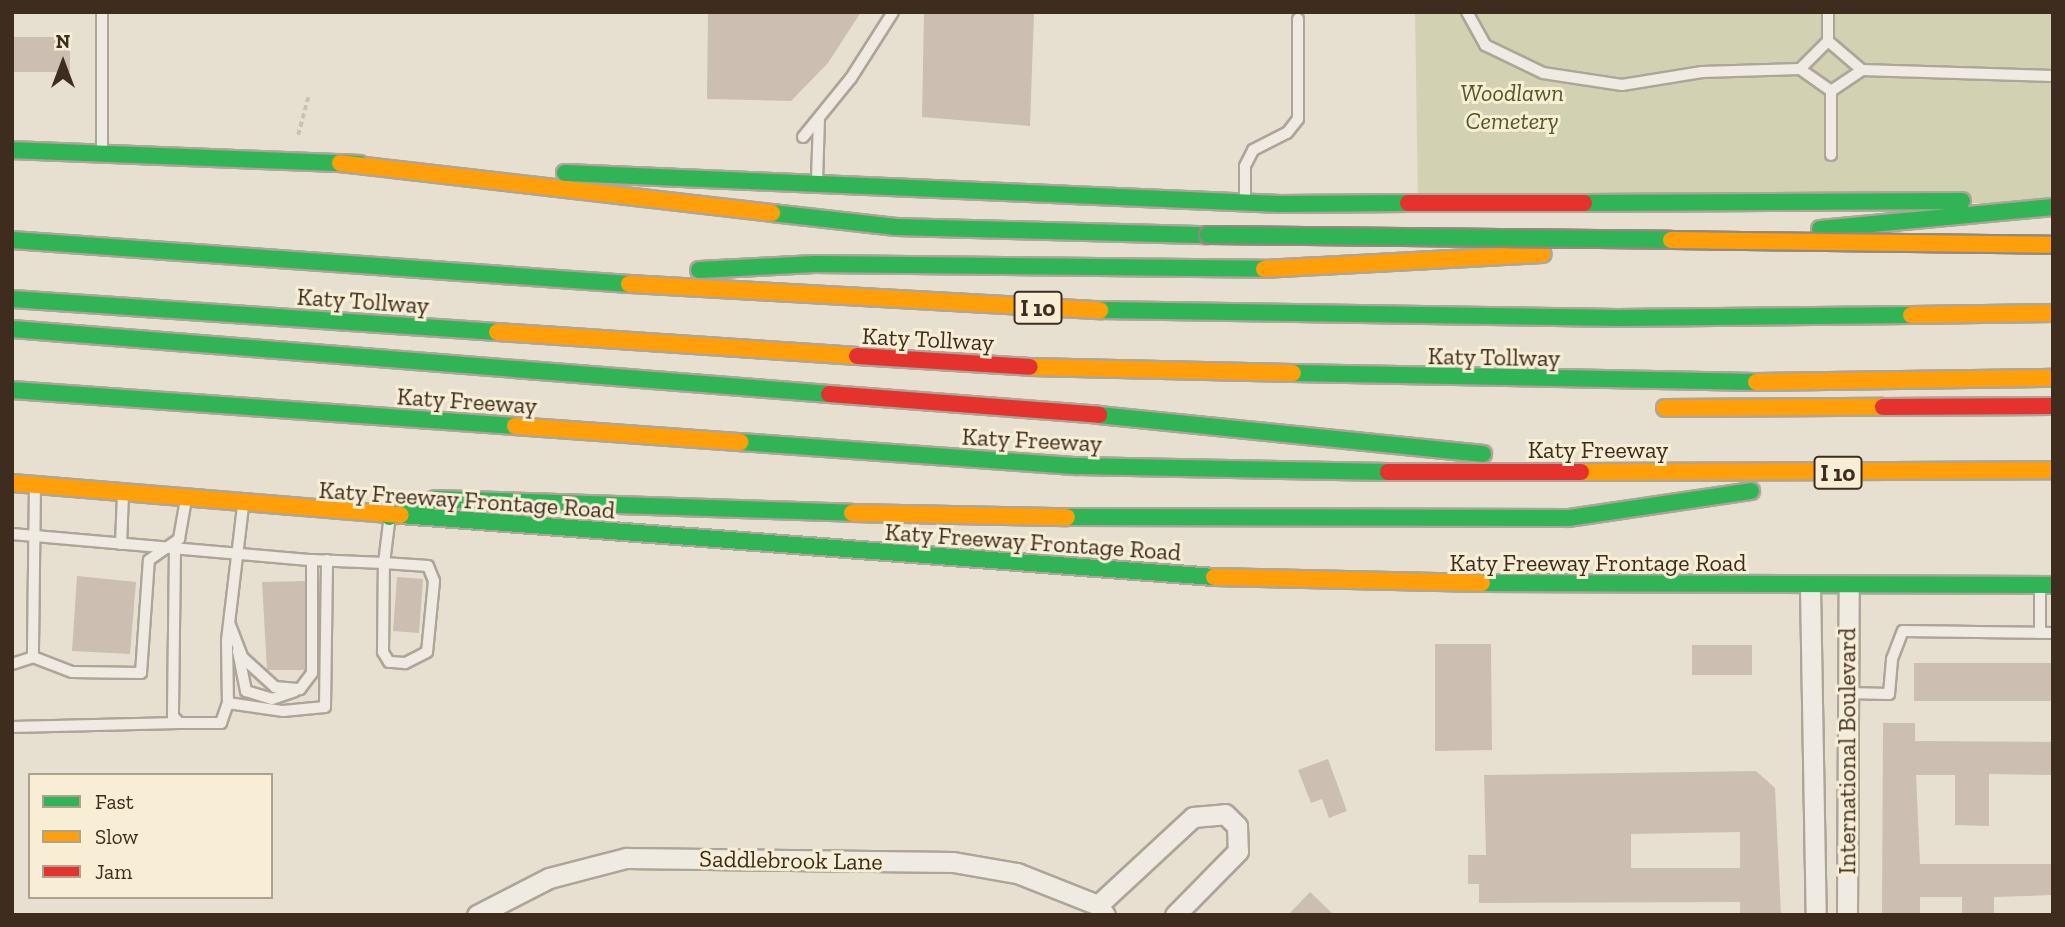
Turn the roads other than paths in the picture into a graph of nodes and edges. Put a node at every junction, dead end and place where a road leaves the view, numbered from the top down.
1 (102, 12) edge
2 (893, 12) edge
3 (1468, 12) edge
4 (1828, 12) edge
5 (1298, 19) dead end
6 (1828, 41) junction
7 (1800, 69) junction
8 (1862, 71) junction
9 (2053, 76) edge
10 (1831, 91) junction
11 (819, 118) junction
12 (803, 137) dead end
13 (12, 150) edge
14 (37, 151) junction
15 (102, 154) junction
16 (1831, 155) dead end
17 (12, 161) edge
18 (340, 163) junction
19 (816, 184) junction
20 (1245, 202) junction
21 (2053, 205) edge
22 (18, 241) edge
23 (2053, 245) edge
24 (530, 277) junction
25 (18, 299) edge
26 (2053, 313) edge
27 (17, 329) edge
28 (2053, 373) edge
29 (2053, 378) edge
30 (1942, 381) junction
31 (695, 384) junction
32 (18, 390) edge
33 (1092, 395) dead end
34 (2053, 406) edge
35 (1639, 407) dead end
36 (2053, 470) edge
37 (1623, 472) junction
38 (1874, 473) junction
39 (12, 474) edge
40 (12, 483) edge
41 (35, 485) junction
42 (123, 494) junction
43 (186, 501) junction
44 (243, 506) junction
45 (389, 517) junction
46 (12, 534) edge
47 (34, 535) junction
48 (121, 544) junction
49 (171, 548) junction
50 (239, 552) junction
51 (312, 559) junction
52 (327, 561) junction
53 (384, 563) junction
54 (2046, 585) edge
55 (1810, 587) junction
56 (1849, 587) junction
57 (229, 625) junction
58 (2040, 633) junction
59 (2053, 633) edge
60 (238, 647) junction
61 (33, 657) junction
62 (12, 664) edge
63 (300, 689) junction
64 (1847, 693) junction
65 (228, 703) junction
66 (1847, 720) junction
67 (1813, 721) junction
68 (179, 723) junction
69 (12, 727) edge
70 (1815, 838) junction
71 (1846, 838) junction
72 (1101, 910) edge
73 (477, 915) edge
74 (1175, 915) edge
75 (1816, 915) edge
76 (1847, 915) edge

1 - 15 lane
2 - 11 lane
3 - 7 lane
4 - 6 lane
5 - 20 lane
6 - 7 lane
6 - 8 lane
7 - 10 lane
8 - 9 lane
8 - 10 lane
10 - 16 lane
11 - 12 lane
11 - 19 lane
13 - 14 main road
14 - 15 main road
14 - 17 main road
15 - 18 main road
18 - 19 main road
18 - 23 main road, bridge
19 - 20 main road
20 - 21 main road
21 - 24 main road
22 - 24 main road, I 10
24 - 26 main road, I 10
25 - 30 main road, Katy Tollway
27 - 31 main road
28 - 30 main road
29 - 30 main road, Katy Tollway
31 - 33 main road
31 - 37 main road
32 - 37 main road, Katy Freeway / I 10
34 - 35 main road
36 - 38 main road, Katy Freeway / I 10
37 - 38 main road, Katy Freeway / I 10
38 - 45 main road
39 - 41 main road
40 - 41 main road, Katy Freeway Frontage Road
41 - 42 main road, Katy Freeway Frontage Road
41 - 47 lane
42 - 43 main road, Katy Freeway Frontage Road
42 - 48 lane
43 - 44 main road, Katy Freeway Frontage Road
43 - 49 lane
44 - 45 main road, Katy Freeway Frontage Road
44 - 50 lane
45 - 53 lane
45 - 55 main road, Katy Freeway Frontage Road
46 - 47 lane
47 - 48 lane
47 - 61 lane
48 - 49 lane
49 - 50 lane
49 - 61 lane
49 - 68 lane
50 - 51 lane
50 - 57 lane
51 - 52 lane
51 - 63 lane
52 - 53 lane
52 - 65 lane
53 - 53 lane
54 - 56 main road, Katy Freeway Frontage Road
54 - 58 lane
55 - 56 main road, Katy Freeway Frontage Road
55 - 67 street, International Boulevard
56 - 64 street, International Boulevard
57 - 60 lane
57 - 65 lane
58 - 59 lane
58 - 64 lane
60 - 63 lane
60 - 63 lane
61 - 62 lane
64 - 66 street, International Boulevard
65 - 68 lane
66 - 67 street
66 - 71 street, International Boulevard
67 - 70 street, International Boulevard
68 - 69 lane
70 - 71 street
70 - 75 street, International Boulevard
71 - 76 street, International Boulevard
72 - 73 street, Saddlebrook Lane
72 - 74 street

